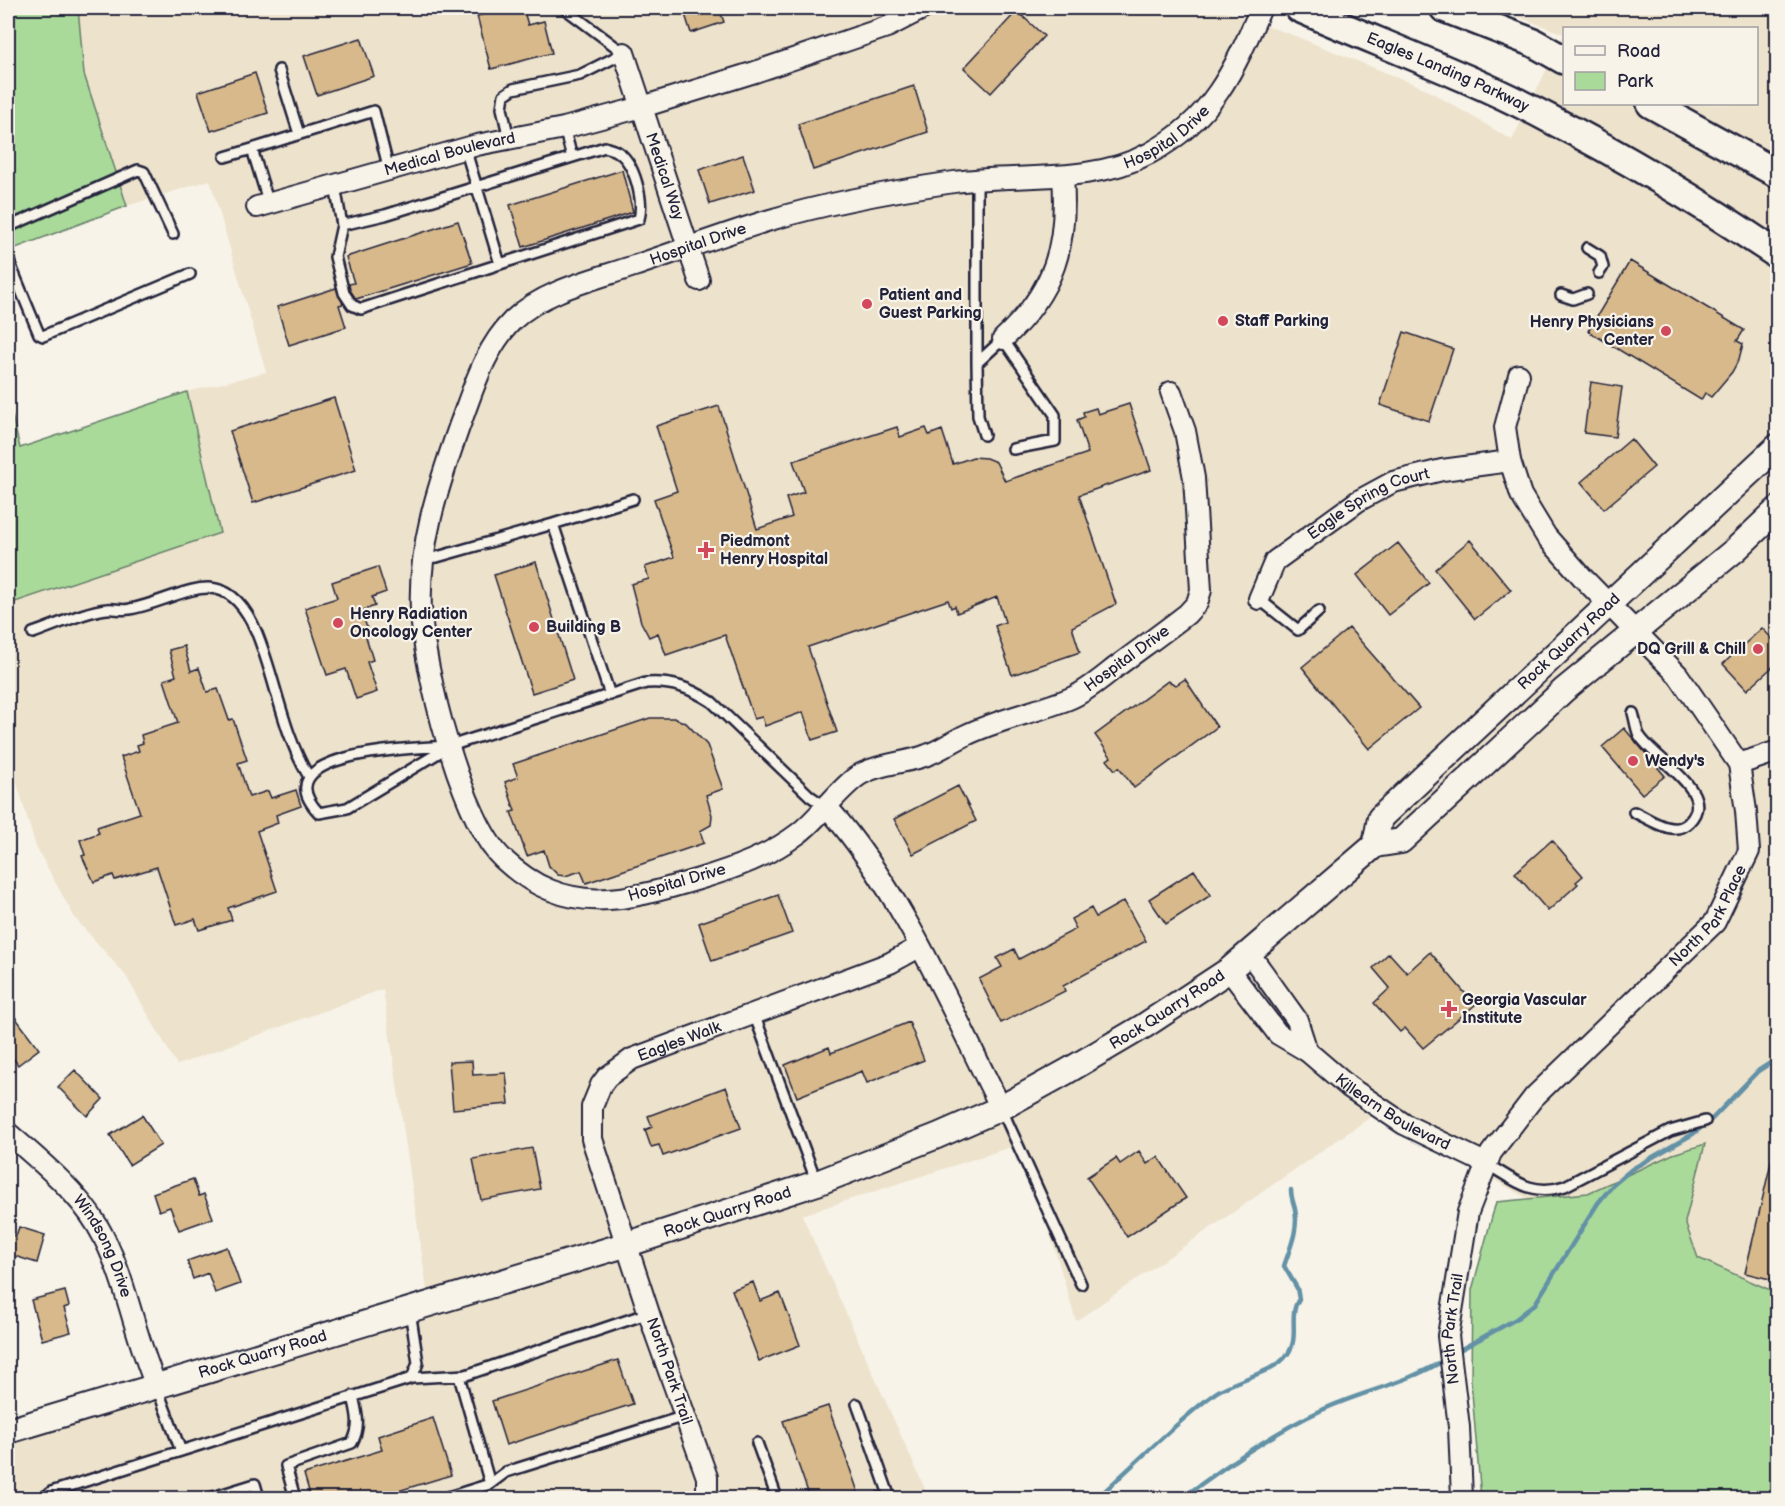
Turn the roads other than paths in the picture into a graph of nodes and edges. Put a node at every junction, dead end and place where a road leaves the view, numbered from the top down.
1 (564, 8) edge
2 (924, 8) edge
3 (1261, 8) edge
4 (1299, 8) edge
5 (1444, 8) edge
6 (624, 52) junction
7 (1563, 59) edge
8 (279, 70) dead end
9 (1653, 105) edge
10 (642, 107) junction
11 (564, 128) junction
12 (299, 134) junction
13 (509, 139) junction
14 (465, 148) junction
15 (252, 149) junction
16 (225, 157) dead end
17 (572, 157) junction
18 (389, 170) junction
19 (1778, 174) edge
20 (1063, 176) junction
21 (977, 179) junction
22 (477, 185) junction
23 (335, 186) junction
24 (263, 206) joint
25 (342, 225) junction
26 (8, 227) edge
27 (173, 234) dead end
28 (689, 248) junction
29 (1587, 248) dead end
30 (1778, 255) edge
31 (8, 259) edge
32 (500, 264) junction
33 (1599, 273) dead end
34 (190, 274) dead end
35 (699, 280) dead end
36 (1587, 294) dead end
37 (1561, 295) dead end
38 (1003, 339) junction
39 (977, 363) junction
40 (1519, 375) dead end
41 (1171, 392) dead end
42 (984, 435) dead end
43 (1778, 446) edge
44 (1013, 449) dead end
45 (1510, 460) junction
46 (633, 499) dead end
47 (1778, 509) edge
48 (554, 524) junction
49 (424, 558) junction
50 (1259, 599) joint
51 (1609, 604) junction
52 (1319, 611) dead end
53 (1634, 630) junction
54 (33, 633) dead end
55 (610, 695) junction
56 (1634, 712) dead end
57 (450, 746) junction
58 (1778, 751) edge
59 (1739, 764) junction
60 (309, 777) junction
61 (828, 808) junction
62 (1634, 812) dead end
63 (1375, 845) junction
64 (919, 947) junction
65 (1249, 953) junction
66 (1229, 970) junction
67 (754, 1014) junction
68 (1307, 1051) junction
69 (1001, 1108) junction
70 (1704, 1121) dead end
71 (8, 1133) edge
72 (1487, 1164) junction
73 (817, 1183) junction
74 (628, 1244) junction
75 (1081, 1284) dead end
76 (410, 1311) junction
77 (649, 1313) junction
78 (459, 1376) junction
79 (412, 1378) junction
80 (156, 1385) junction
81 (353, 1396) junction
82 (857, 1404) dead end
83 (685, 1416) junction
84 (8, 1431) edge
85 (757, 1443) dead end
86 (180, 1451) junction
87 (490, 1484) junction
88 (43, 1498) edge
89 (210, 1498) edge
90 (259, 1498) edge
91 (295, 1498) edge
92 (445, 1498) edge
93 (707, 1498) edge
94 (777, 1498) edge
95 (879, 1498) edge
96 (1462, 1498) edge

1 - 6 lane
2 - 10 street, Medical Boulevard
3 - 20 street, Hospital Drive
4 - 30 main road, Eagles Landing Parkway
5 - 7 main road
6 - 10 street
6 - 13 lane
8 - 12 lane
9 - 19 main road
10 - 11 street, Medical Boulevard
10 - 28 street, Medical Way
11 - 13 street, Medical Boulevard
11 - 17 lane
12 - 15 lane
12 - 18 lane
13 - 14 street, Medical Boulevard
14 - 18 street, Medical Boulevard
14 - 22 lane
15 - 16 lane
15 - 24 lane
17 - 22 lane
17 - 32 lane
18 - 23 street, Medical Boulevard
20 - 21 street, Hospital Drive
20 - 38 street
21 - 28 street, Hospital Drive
21 - 39 lane
22 - 25 lane
22 - 32 lane
23 - 24 street, Medical Boulevard
23 - 25 lane
25 - 32 lane
26 - 27 lane
28 - 35 street, Medical Way
28 - 49 street, Hospital Drive
29 - 33 lane
31 - 34 lane
36 - 37 lane
38 - 39 lane
38 - 44 lane
39 - 42 lane
40 - 45 street, North Park Place
41 - 61 street, Hospital Drive
43 - 51 street, Rock Quarry Road
45 - 50 street, Eagle Spring Court
45 - 51 street, North Park Place
46 - 48 lane
47 - 53 street, Rock Quarry Road
48 - 49 lane
48 - 55 lane
49 - 57 street, Hospital Drive
50 - 52 lane
51 - 53 street, North Park Place
51 - 63 street, Rock Quarry Road
53 - 59 street, North Park Place
53 - 63 street, Rock Quarry Road
54 - 60 lane
55 - 57 lane
55 - 61 lane
56 - 62 lane
57 - 60 lane
57 - 60 lane
57 - 61 street, Hospital Drive
58 - 59 street
59 - 72 street, North Park Place
61 - 64 street
63 - 65 street, Rock Quarry Road
64 - 67 street, Eagles Walk
64 - 69 street
65 - 66 street, Rock Quarry Road
65 - 68 street
66 - 68 street, Killearn Boulevard
66 - 69 street, Rock Quarry Road
67 - 73 lane
67 - 74 street, Eagles Walk
68 - 72 street, Killearn Boulevard
69 - 73 street, Rock Quarry Road
69 - 75 lane
70 - 72 lane
71 - 80 street, Windsong Drive
72 - 96 street, North Park Trail
73 - 74 street, Rock Quarry Road
74 - 76 street, Rock Quarry Road
74 - 77 street, North Park Trail
76 - 79 lane
76 - 80 street, Rock Quarry Road
77 - 78 lane
77 - 83 street, North Park Trail
78 - 79 lane
78 - 87 lane
79 - 81 lane
80 - 84 street, Rock Quarry Road
80 - 86 lane
81 - 86 lane
81 - 91 lane
82 - 95 lane
83 - 87 lane
83 - 93 street, North Park Trail
85 - 94 lane
86 - 88 lane
87 - 92 lane
89 - 90 lane

